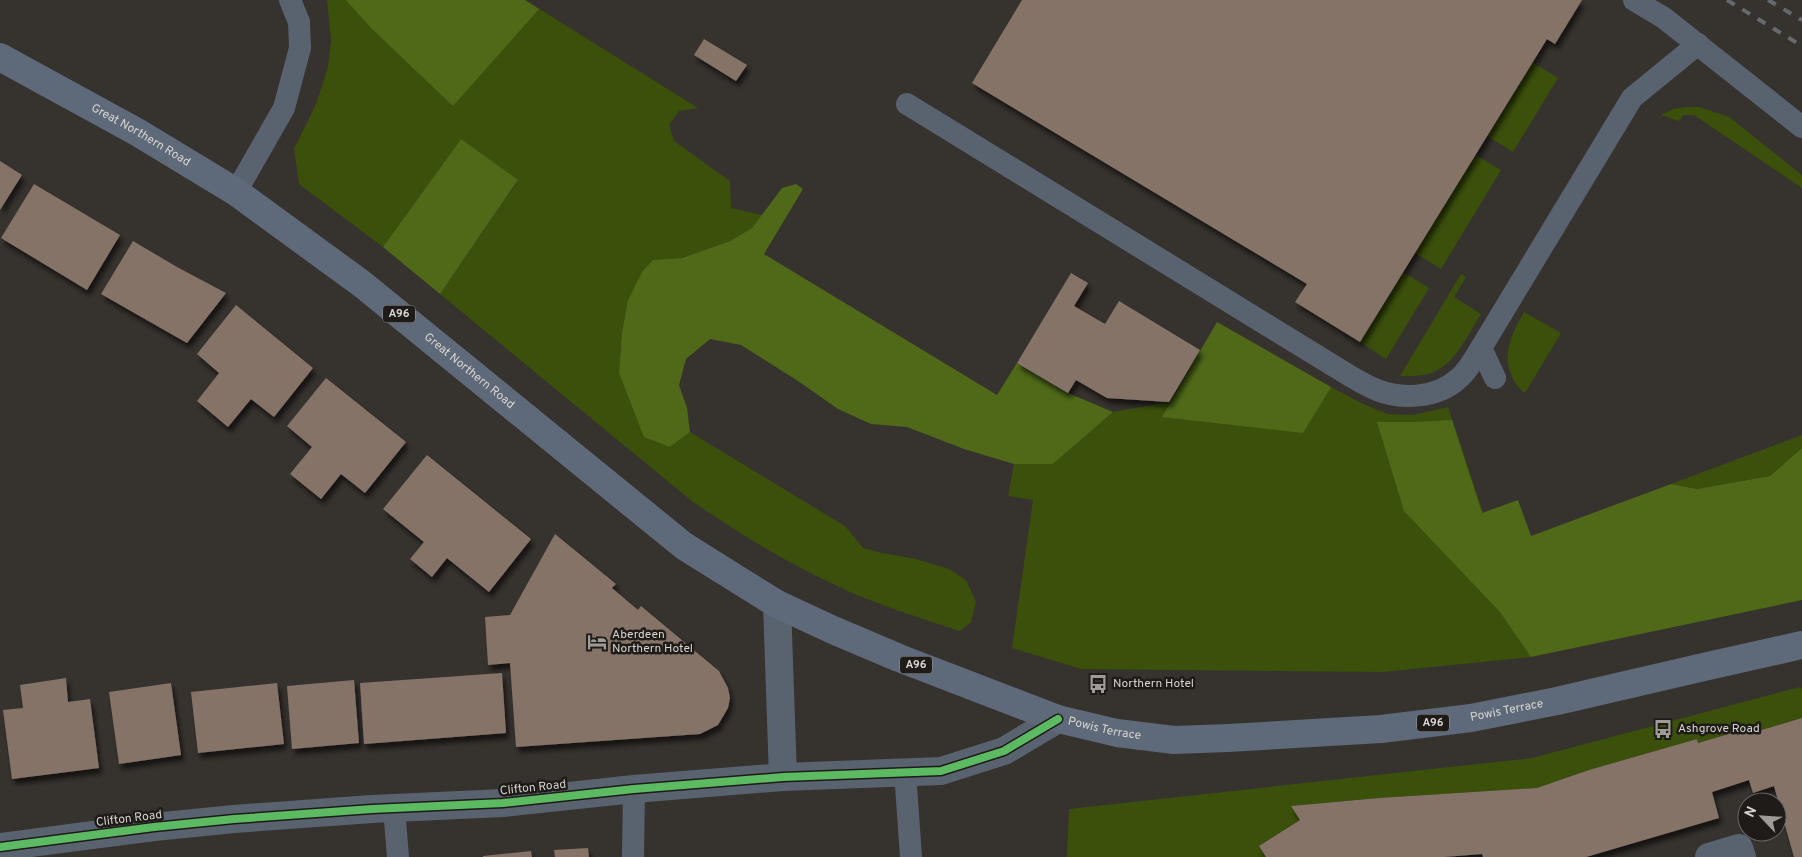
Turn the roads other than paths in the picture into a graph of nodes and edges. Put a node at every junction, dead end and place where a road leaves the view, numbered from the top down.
1 (290, 0) edge
2 (1634, 0) edge
3 (1698, 44) junction
4 (0, 57) edge
5 (907, 104) dead end
6 (1802, 127) edge
7 (236, 192) junction
8 (1481, 348) junction
9 (1495, 378) dead end
10 (777, 604) junction
11 (1802, 645) edge
12 (1058, 719) junction
13 (905, 772) junction
14 (783, 777) junction
15 (634, 790) junction
16 (394, 808) junction
17 (0, 848) edge
18 (398, 857) edge
19 (633, 857) edge
20 (911, 857) edge
21 (1709, 857) edge
22 (1742, 857) edge

1 - 7 lane
2 - 3 lane
3 - 6 lane
3 - 8 lane
4 - 7 main road, Great Northern Road / A96
5 - 8 lane
7 - 10 main road, Great Northern Road / A96
8 - 9 lane
10 - 12 main road, A96
10 - 14 street
11 - 12 main road, Powis Terrace / A96
12 - 13 street, Clifton Road
13 - 14 street, Clifton Road
13 - 20 lane
14 - 15 street, Clifton Road
15 - 16 street, Clifton Road
15 - 19 lane
16 - 17 street, Clifton Road
16 - 18 lane
21 - 22 street

